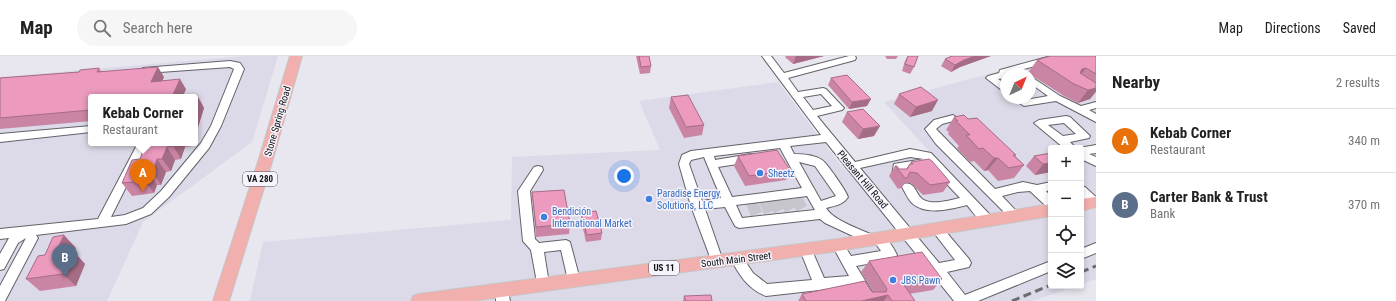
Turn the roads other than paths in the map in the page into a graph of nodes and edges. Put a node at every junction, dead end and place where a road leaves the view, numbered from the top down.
1 (296, 56) edge
2 (766, 56) edge
3 (1061, 56) edge
4 (852, 58) dead end
5 (1030, 68) edge
6 (138, 71) edge
7 (1000, 76) edge
8 (782, 77) junction
9 (1036, 84) edge
10 (1000, 85) edge
11 (796, 95) junction
12 (1036, 97) edge
13 (1057, 98) junction
14 (1040, 100) junction
15 (1036, 101) edge
16 (1096, 105) edge
17 (1080, 109) junction
18 (810, 114) junction
19 (953, 118) edge
20 (1096, 119) edge
21 (88, 129) edge
22 (0, 138) edge
23 (829, 138) junction
24 (1060, 140) dead end
25 (783, 144) junction
26 (1068, 145) edge
27 (141, 146) edge
28 (1096, 149) edge
29 (1084, 151) edge
30 (707, 153) junction
31 (791, 156) junction
32 (1084, 156) edge
33 (933, 161) junction
34 (1096, 162) edge
35 (711, 164) junction
36 (852, 166) junction
37 (538, 170) dead end
38 (897, 175) edge
39 (908, 187) dead end
40 (1048, 187) edge
41 (1036, 189) junction
42 (810, 191) junction
43 (992, 194) junction
44 (1084, 194) edge
45 (970, 200) junction
46 (728, 201) junction
47 (1048, 201) edge
48 (1091, 203) edge
49 (698, 206) junction
50 (821, 210) junction
51 (1048, 210) edge
52 (1015, 216) junction
53 (988, 220) junction
54 (102, 223) junction
55 (937, 229) junction
56 (27, 231) junction
57 (908, 233) junction
58 (0, 234) edge
59 (875, 239) junction
60 (838, 246) junction
61 (536, 248) junction
62 (1096, 248) edge
63 (806, 250) junction
64 (1084, 253) edge
65 (737, 259) junction
66 (717, 261) junction
67 (847, 262) junction
68 (0, 265) edge
69 (1048, 267) edge
70 (936, 269) junction
71 (574, 280) junction
72 (858, 280) junction
73 (543, 284) junction
74 (820, 284) junction
75 (3, 287) edge
76 (502, 296) edge
77 (0, 298) edge
78 (450, 299) edge
79 (221, 301) edge
80 (419, 301) edge
81 (871, 301) edge
82 (962, 301) edge

1 - 79 main road, Stone Spring Road / VA 280
2 - 8 street, Pleasant Hill Road
3 - 5 street
4 - 8 street
6 - 54 street
7 - 10 street
8 - 11 street, Pleasant Hill Road
9 - 13 street
11 - 18 street, Pleasant Hill Road
11 - 18 street
12 - 14 street
13 - 14 street
13 - 17 street
14 - 15 street
16 - 17 street
17 - 20 street
18 - 23 street, Pleasant Hill Road
19 - 43 street
21 - 22 street
23 - 25 street
23 - 36 street, Pleasant Hill Road
24 - 26 street
25 - 30 street
25 - 31 street
27 - 54 street
28 - 29 street
30 - 35 street
30 - 49 street
31 - 35 street
31 - 42 street
31 - 50 street
32 - 34 street
33 - 36 street
33 - 38 street
33 - 45 street
35 - 46 street
36 - 57 street, Pleasant Hill Road
37 - 61 street
39 - 45 street
40 - 41 street
41 - 43 street
41 - 47 street
42 - 46 street
42 - 50 street
43 - 52 street
44 - 48 street
45 - 53 street
46 - 49 street
46 - 50 street
49 - 66 street
50 - 59 street
51 - 52 main road, South Main Street / US 11
52 - 53 main road, South Main Street / US 11
53 - 55 main road, South Main Street / US 11
54 - 56 street
55 - 57 main road, South Main Street / US 11
55 - 70 street
56 - 58 street
56 - 68 street
56 - 75 street
57 - 59 main road, South Main Street / US 11
57 - 70 street, Pleasant Hill Road
59 - 60 main road, South Main Street / US 11
59 - 67 street
60 - 63 main road, South Main Street / US 11
60 - 67 street
61 - 71 street
61 - 73 street
62 - 64 street
63 - 65 main road, South Main Street / US 11
63 - 74 street
65 - 66 main road, South Main Street / US 11
65 - 74 street
66 - 71 main road, South Main Street / US 11
67 - 72 street
69 - 82 street
70 - 82 street, Pleasant Hill Road
71 - 73 main road, South Main Street / US 11
72 - 74 street
72 - 81 street
73 - 76 main road, South Main Street / US 11
75 - 77 street
76 - 78 main road, South Main Street / US 11
78 - 80 main road, South Main Street / US 11

